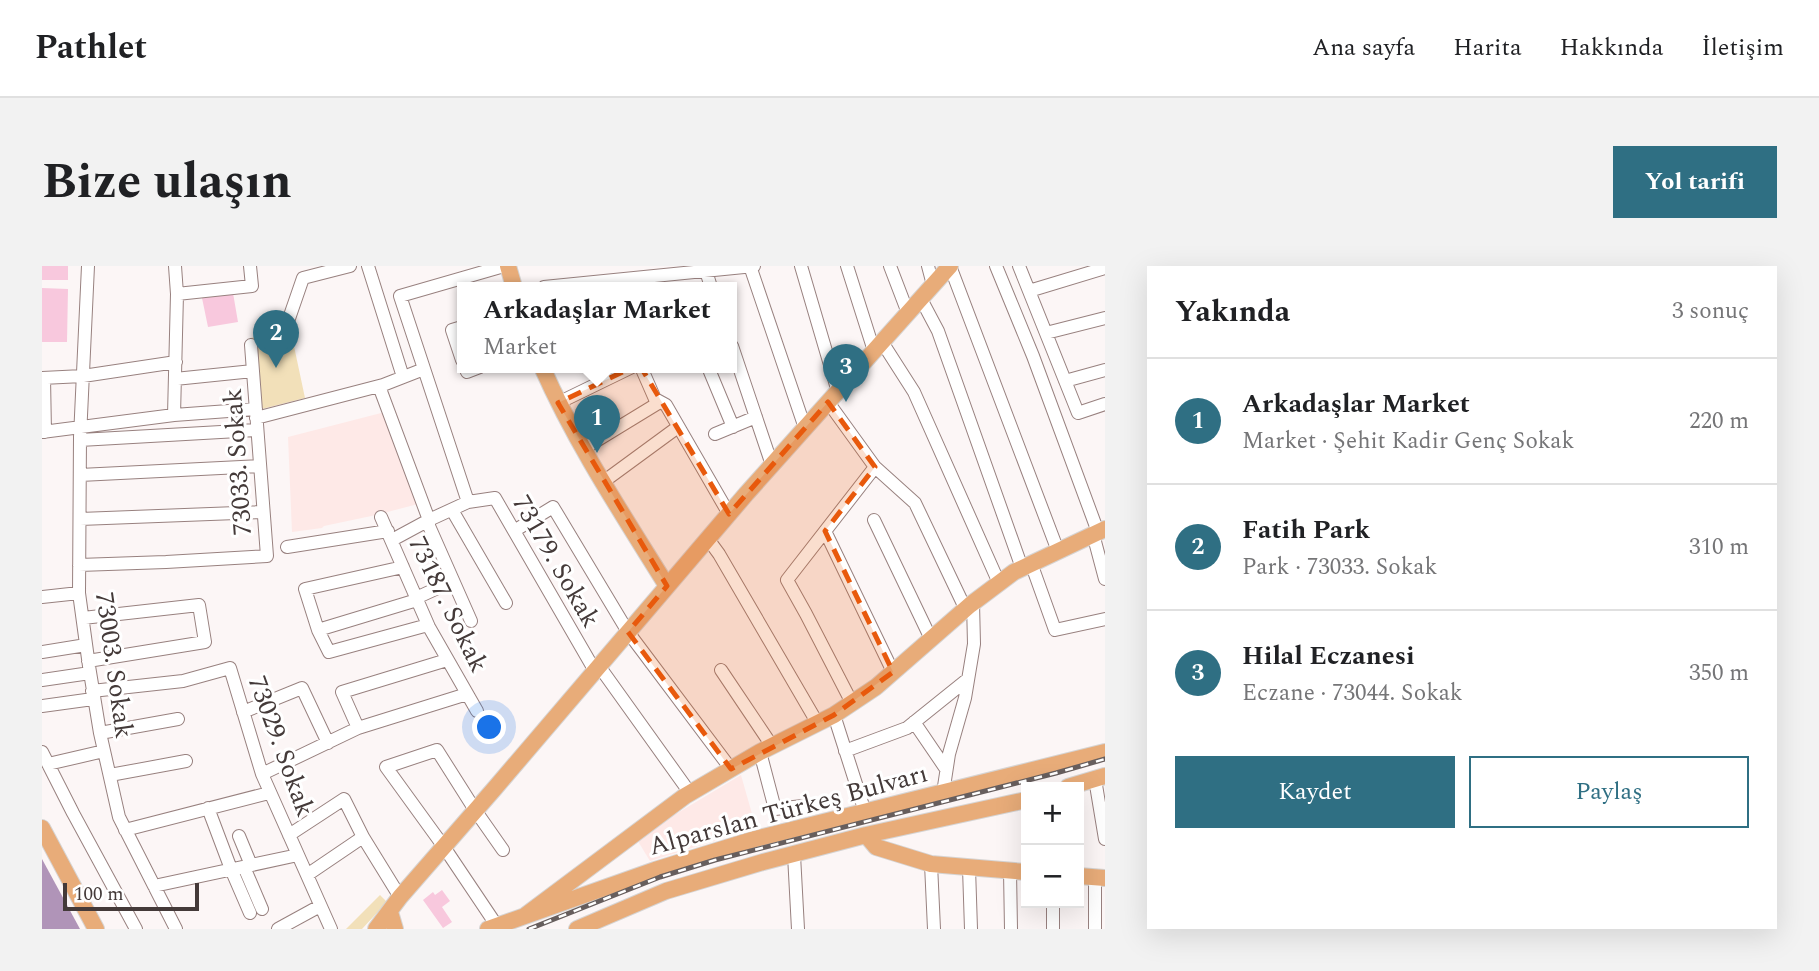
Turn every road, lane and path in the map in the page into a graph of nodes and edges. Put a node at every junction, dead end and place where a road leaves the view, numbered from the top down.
1 (88, 266) edge
2 (175, 266) edge
3 (250, 266) edge
4 (368, 266) edge
5 (506, 266) edge
6 (751, 266) edge
7 (801, 266) edge
8 (847, 266) edge
9 (890, 266) edge
10 (928, 266) edge
11 (950, 266) edge
12 (996, 266) edge
13 (1019, 266) edge
14 (345, 267) edge
15 (1105, 268) edge
16 (706, 271) junction
17 (672, 281) edge
18 (637, 282) edge
19 (709, 282) edge
20 (933, 285) junction
21 (1029, 291) junction
22 (177, 294) junction
23 (921, 299) junction
24 (908, 313) junction
25 (1105, 318) edge
26 (457, 328) edge
27 (284, 332) dead end
28 (1046, 333) junction
29 (457, 344) edge
30 (251, 345) dead end
31 (878, 346) junction
32 (737, 361) edge
33 (176, 362) junction
34 (424, 369) junction
35 (1105, 370) edge
36 (253, 371) junction
37 (546, 373) edge
38 (619, 373) edge
39 (644, 373) edge
40 (710, 373) edge
41 (83, 376) junction
42 (403, 377) junction
43 (43, 378) edge
44 (175, 379) junction
45 (1065, 381) junction
46 (379, 386) junction
47 (833, 397) junction
48 (558, 402) junction
49 (660, 402) junction
50 (1105, 404) edge
51 (174, 415) junction
52 (756, 417) junction
53 (256, 419) junction
54 (678, 427) junction
55 (733, 427) junction
56 (805, 428) junction
57 (43, 432) edge
58 (80, 434) junction
59 (715, 435) dead end
60 (583, 449) junction
61 (772, 465) junction
62 (260, 466) junction
63 (875, 467) junction
64 (80, 475) junction
65 (603, 482) junction
66 (468, 502) junction
67 (452, 510) junction
68 (263, 512) junction
69 (729, 514) junction
70 (382, 517) dead end
71 (80, 519) junction
72 (429, 520) junction
73 (874, 520) dead end
74 (514, 531) junction
75 (825, 531) junction
76 (1099, 532) edge
77 (390, 535) junction
78 (708, 539) junction
79 (287, 547) dead end
80 (1058, 551) junction
81 (79, 565) junction
82 (1027, 566) junction
83 (403, 567) junction
84 (1105, 579) edge
85 (453, 581) junction
86 (999, 583) junction
87 (667, 586) junction
88 (79, 593) junction
89 (42, 597) edge
90 (417, 599) junction
91 (506, 603) dead end
92 (970, 606) junction
93 (83, 618) junction
94 (1105, 619) edge
95 (471, 621) dead end
96 (428, 625) junction
97 (318, 630) junction
98 (628, 632) junction
99 (931, 639) junction
100 (86, 645) junction
101 (42, 652) edge
102 (447, 660) junction
103 (89, 667) junction
104 (597, 668) junction
105 (721, 670) dead end
106 (893, 672) junction
107 (968, 679) junction
108 (42, 680) edge
109 (467, 694) junction
110 (93, 695) junction
111 (852, 703) junction
112 (42, 706) edge
113 (477, 711) dead end
114 (243, 712) junction
115 (834, 715) junction
116 (177, 719) dead end
117 (914, 722) junction
118 (818, 724) junction
119 (358, 728) junction
120 (100, 733) junction
121 (328, 743) junction
122 (766, 749) junction
123 (104, 751) junction
124 (845, 751) junction
125 (42, 752) edge
126 (1105, 752) edge
127 (186, 761) dead end
128 (48, 764) junction
129 (731, 769) junction
130 (946, 769) junction
131 (262, 774) junction
132 (110, 775) junction
133 (1100, 777) edge
134 (270, 793) junction
135 (690, 793) junction
136 (943, 793) junction
137 (1021, 801) edge
138 (812, 805) dead end
139 (208, 808) junction
140 (475, 810) junction
141 (865, 812) junction
142 (42, 828) edge
143 (125, 830) junction
144 (289, 835) junction
145 (866, 835) junction
146 (239, 836) dead end
147 (363, 836) junction
148 (1105, 839) edge
149 (444, 847) junction
150 (503, 850) dead end
151 (298, 855) junction
152 (794, 855) junction
153 (931, 864) junction
154 (242, 867) junction
155 (969, 868) junction
156 (1018, 871) edge
157 (307, 875) junction
158 (1093, 877) edge
159 (154, 886) junction
160 (400, 897) junction
161 (320, 906) junction
162 (1053, 908) edge
163 (256, 911) dead end
164 (390, 912) junction
165 (526, 915) junction
166 (329, 925) edge
167 (492, 928) edge
168 (96, 929) edge
169 (136, 929) edge
170 (176, 929) edge
171 (278, 929) edge
172 (315, 929) edge
173 (376, 929) edge
174 (392, 929) edge
175 (577, 929) edge
176 (798, 929) edge
177 (934, 929) edge
178 (971, 929) edge
179 (1011, 929) edge
180 (1053, 929) edge
181 (1095, 929) edge

1 - 41 street, 73003. Sokak
2 - 22 street
3 - 22 street
4 - 42 street
5 - 34 street
6 - 16 street
6 - 56 street
7 - 47 street
8 - 31 street
9 - 24 street
10 - 20 street
11 - 20 main road
11 - 80 street
12 - 76 street
13 - 21 street
14 - 27 street
15 - 21 street
16 - 17 street
16 - 19 street
17 - 18 street
20 - 23 main road
21 - 28 street
22 - 33 street
23 - 24 main road
23 - 82 street
24 - 31 main road
25 - 28 street
26 - 29 street
28 - 45 street
30 - 36 street, 73033. Sokak
31 - 47 main road
31 - 86 street
32 - 52 street
33 - 41 street
33 - 44 street
34 - 42 street
34 - 66 street
35 - 45 street
36 - 44 street
36 - 53 street, 73033. Sokak
37 - 48 main road
38 - 48 street
39 - 49 street
40 - 55 street
41 - 43 street
41 - 58 street, 73003. Sokak
42 - 46 street
43 - 57 street
44 - 51 street
45 - 50 street
46 - 53 street
46 - 72 street
47 - 56 main road
47 - 63 street
48 - 60 main road
49 - 54 street
49 - 60 street
51 - 53 street
51 - 58 street
52 - 55 street
52 - 61 street
53 - 58 street
53 - 62 street, 73033. Sokak
54 - 65 street
54 - 69 street
55 - 59 street
56 - 61 main road
57 - 58 street
58 - 64 street, 73003. Sokak
60 - 65 main road
61 - 69 main road
62 - 64 street
62 - 68 street, 73033. Sokak
63 - 75 street
63 - 92 street
64 - 71 street, 73003. Sokak
65 - 87 main road
66 - 67 street, 73179. Sokak
66 - 74 street, 73179. Sokak
67 - 72 street, 73179. Sokak
67 - 91 street
68 - 71 street
68 - 81 street, 73033. Sokak
69 - 78 main road
70 - 77 street, 73187. Sokak
71 - 81 street, 73003. Sokak
72 - 77 street, 73179. Sokak
72 - 85 street
73 - 99 street
74 - 98 street
74 - 104 street, 73179. Sokak
75 - 106 street
75 - 111 street
76 - 80 main road
76 - 84 street
77 - 79 street, 73179. Sokak
77 - 83 street, 73187. Sokak
78 - 87 main road
78 - 118 street
80 - 82 main road
81 - 88 street, 73003. Sokak
82 - 86 main road
82 - 94 street
83 - 90 street, 73187. Sokak
83 - 97 street
85 - 90 street
85 - 95 street
86 - 92 main road
87 - 98 main road
88 - 89 street
88 - 93 street, 73003. Sokak
90 - 96 street, 73187. Sokak
90 - 97 street
92 - 99 main road
92 - 107 street
93 - 100 street, 73003. Sokak
93 - 103 street
96 - 97 street
96 - 102 street, 73187. Sokak
98 - 104 main road
98 - 129 street
99 - 106 main road
100 - 101 street
100 - 103 street, 73003. Sokak
102 - 109 street, 73187. Sokak
102 - 119 street
103 - 108 street
103 - 110 street, 73003. Sokak
104 - 135 street, 73179. Sokak
104 - 140 main road
105 - 122 street
106 - 111 main road
107 - 117 street
107 - 130 street
109 - 113 street, 73187. Sokak
109 - 119 street
110 - 112 street
110 - 114 street, 73029. Sokak
110 - 120 street, 73003. Sokak
111 - 115 main road
114 - 121 street
114 - 131 street, 73029. Sokak
115 - 118 main road
115 - 124 street
116 - 120 street
117 - 124 street
117 - 130 street
118 - 122 main road
119 - 121 street
120 - 123 street, 73003. Sokak
121 - 131 street
122 - 129 main road
122 - 138 street
123 - 128 street
123 - 132 street, 73003. Sokak
124 - 141 street
125 - 128 street
126 - 136 main road, Alparslan Türkeş Bulvarı
127 - 132 street
128 - 169 street
129 - 135 main road
130 - 136 street
131 - 134 street, 73029. Sokak
132 - 143 street, 73003. Sokak
133 - 148 street
134 - 139 street
134 - 144 street, 73029. Sokak
135 - 165 main road
136 - 141 main road, Alparslan Türkeş Bulvarı
137 - 145 main road, Alparslan Türkeş Bulvarı
139 - 143 street
139 - 154 street
140 - 149 main road
140 - 149 street
140 - 150 street
141 - 165 main road, Alparslan Türkeş Bulvarı
142 - 168 main road
143 - 159 street, 73003. Sokak
144 - 147 street
144 - 151 street, 73029. Sokak
145 - 152 main road, Alparslan Türkeş Bulvarı
145 - 153 main road
146 - 154 street
147 - 157 street
147 - 160 street
149 - 160 main road
149 - 167 street
151 - 154 street
151 - 157 street, 73029. Sokak
152 - 175 main road, Alparslan Türkeş Bulvarı
152 - 176 street
153 - 155 main road
153 - 177 street
154 - 159 street
154 - 163 street
155 - 156 main road
155 - 178 street
156 - 179 street
157 - 161 street, 73029. Sokak
158 - 181 street
159 - 170 street, 73003. Sokak
160 - 164 main road
161 - 166 street, 73029. Sokak
161 - 171 street
162 - 180 street
164 - 173 main road
164 - 174 main road
165 - 167 main road, Alparslan Türkeş Bulvarı
166 - 172 street

